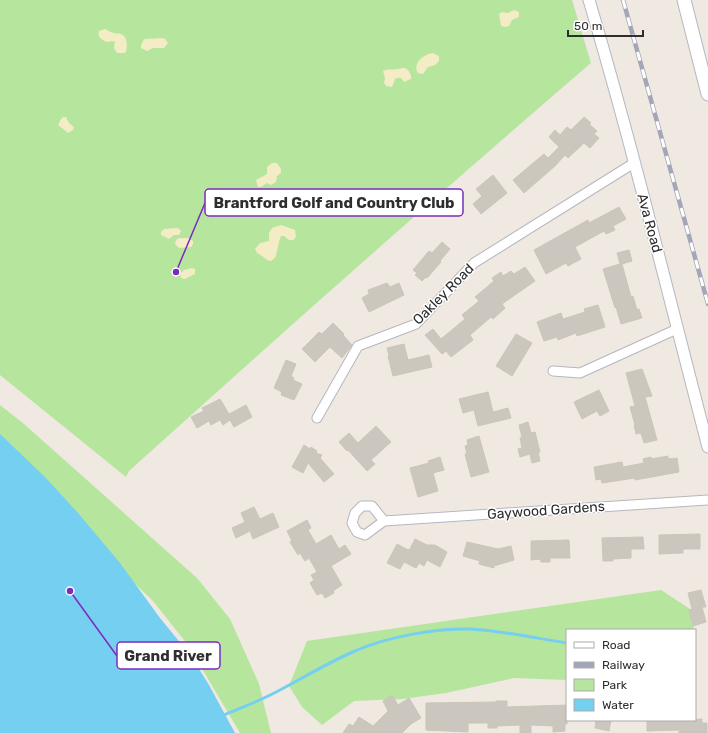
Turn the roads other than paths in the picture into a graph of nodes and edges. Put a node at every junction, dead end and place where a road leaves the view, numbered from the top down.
1 (589, 0) edge
2 (684, 0) edge
3 (708, 94) edge
4 (634, 163) junction
5 (677, 329) junction
6 (553, 371) dead end
7 (317, 418) dead end
8 (708, 447) edge
9 (708, 500) edge
10 (384, 521) dead end

1 - 4 street, Ava Road
2 - 3 main road
4 - 5 street, Ava Road
4 - 7 street, Oakley Road
5 - 6 street
5 - 8 street, Ava Road
9 - 10 street, Gaywood Gardens

